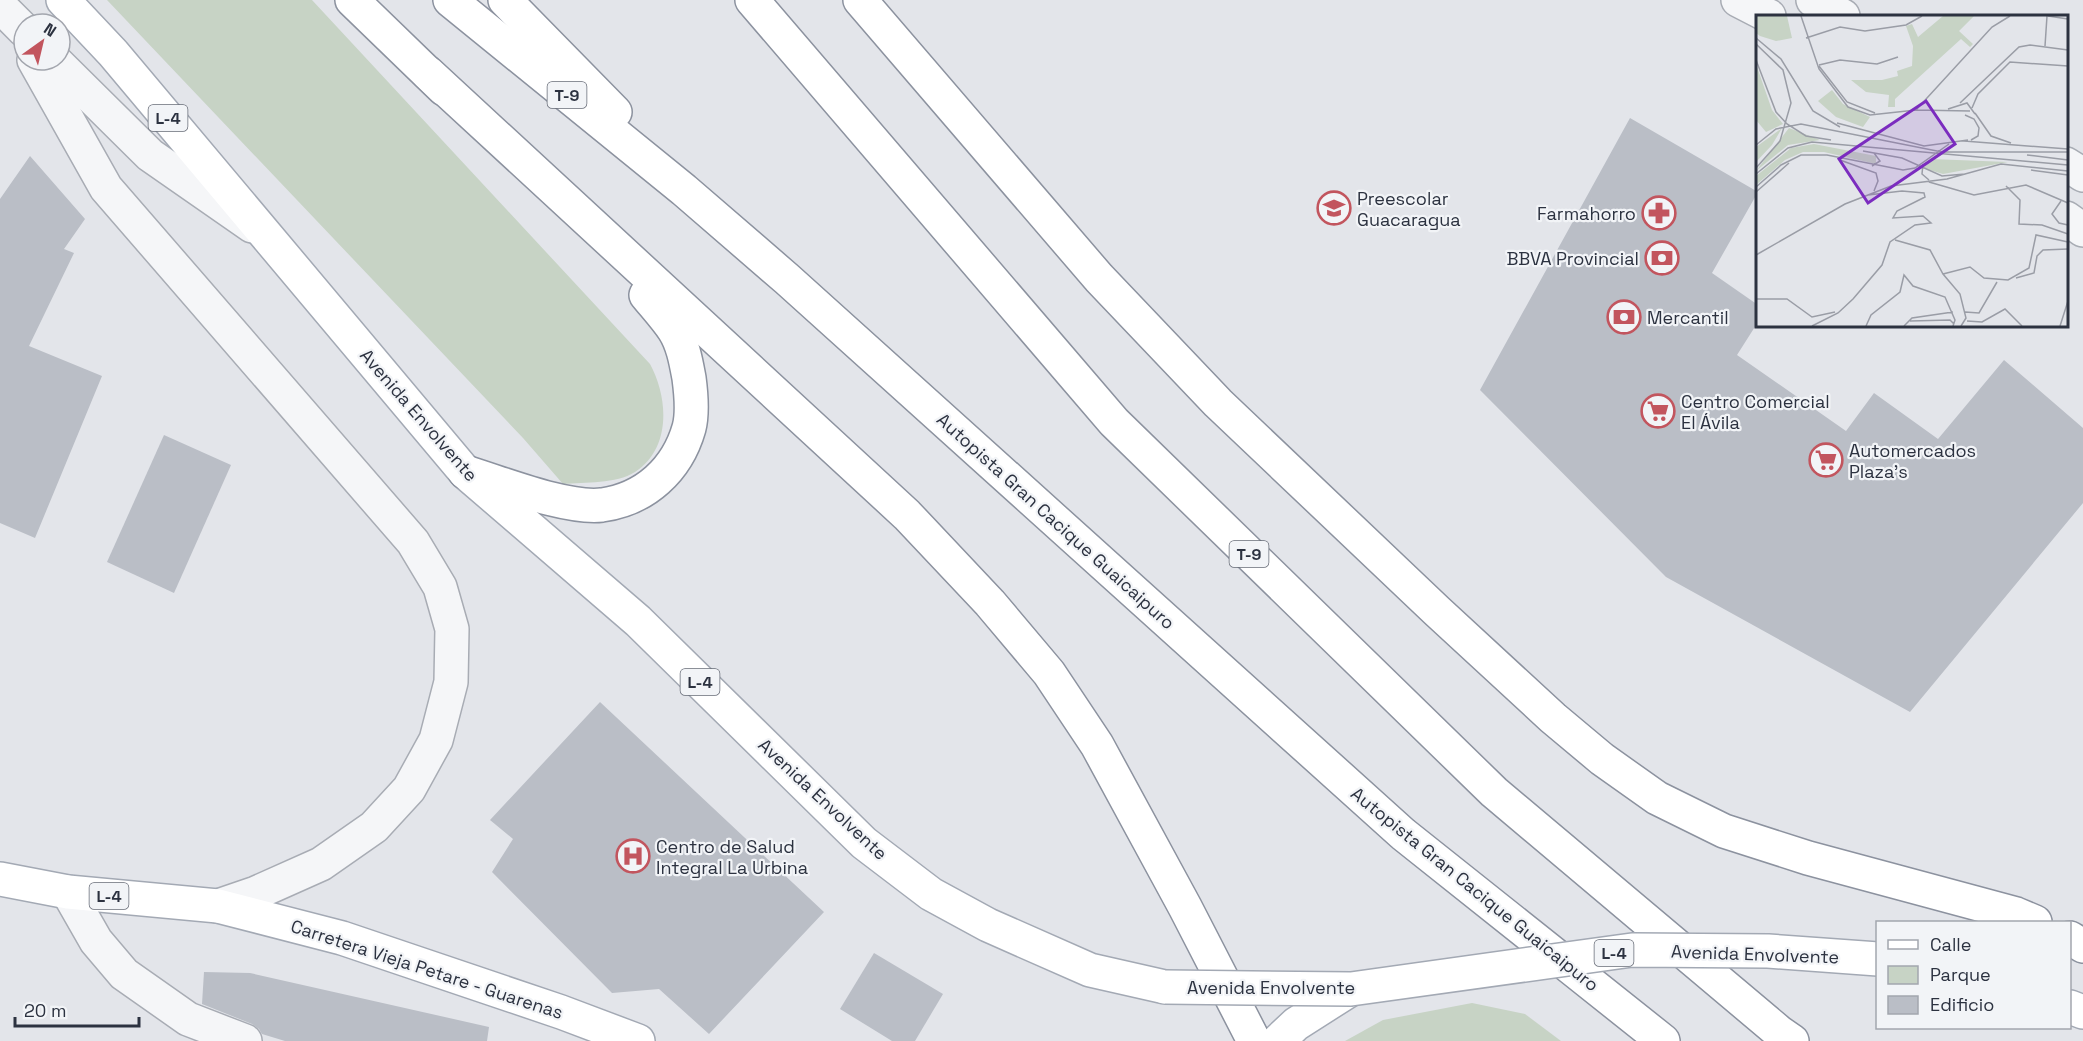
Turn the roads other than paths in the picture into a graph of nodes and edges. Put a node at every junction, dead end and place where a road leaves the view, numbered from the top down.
1 (63, 0) edge
2 (352, 0) edge
3 (450, 0) edge
4 (505, 0) edge
5 (860, 0) edge
6 (1738, 0) edge
7 (1814, 0) edge
8 (1864, 0) edge
9 (758, 4) edge
10 (1767, 15) edge
11 (1842, 15) edge
12 (1845, 15) edge
13 (41, 72) edge
14 (66, 72) edge
15 (428, 73) junction
16 (2068, 165) edge
17 (2083, 176) edge
18 (684, 190) junction
19 (2068, 219) edge
20 (2083, 230) edge
21 (270, 239) junction
22 (465, 472) junction
23 (0, 879) edge
24 (68, 892) junction
25 (218, 906) junction
26 (2033, 921) edge
27 (1876, 959) edge
28 (1352, 989) junction
29 (245, 1041) edge
30 (638, 1041) edge
31 (1254, 1041) edge
32 (1278, 1041) edge
33 (1664, 1041) edge
34 (1792, 1041) edge

1 - 21 main road, Avenida Envolvente / L-4
2 - 15 main road
3 - 18 main road, Autopista Gran Cacique Guaicaipuro / T-9
4 - 18 main road
5 - 26 main road
6 - 10 street
7 - 11 street
8 - 12 street
9 - 34 main road, T-9
13 - 25 street
14 - 21 street, Avenida Envolvente / L-4
15 - 22 main road
15 - 31 main road
16 - 17 street
18 - 33 main road, Autopista Gran Cacique Guaicaipuro / T-9
19 - 20 street
21 - 22 main road, Avenida Envolvente / L-4
22 - 28 main road, Avenida Envolvente / L-4, bridge
23 - 24 main road, Carretera Vieja Petare - Guarenas / L-4
24 - 25 main road, Carretera Vieja Petare - Guarenas / L-4
24 - 29 street
25 - 30 main road, Carretera Vieja Petare - Guarenas / L-4
27 - 28 main road, Avenida Envolvente / L-4, bridge
28 - 32 main road

